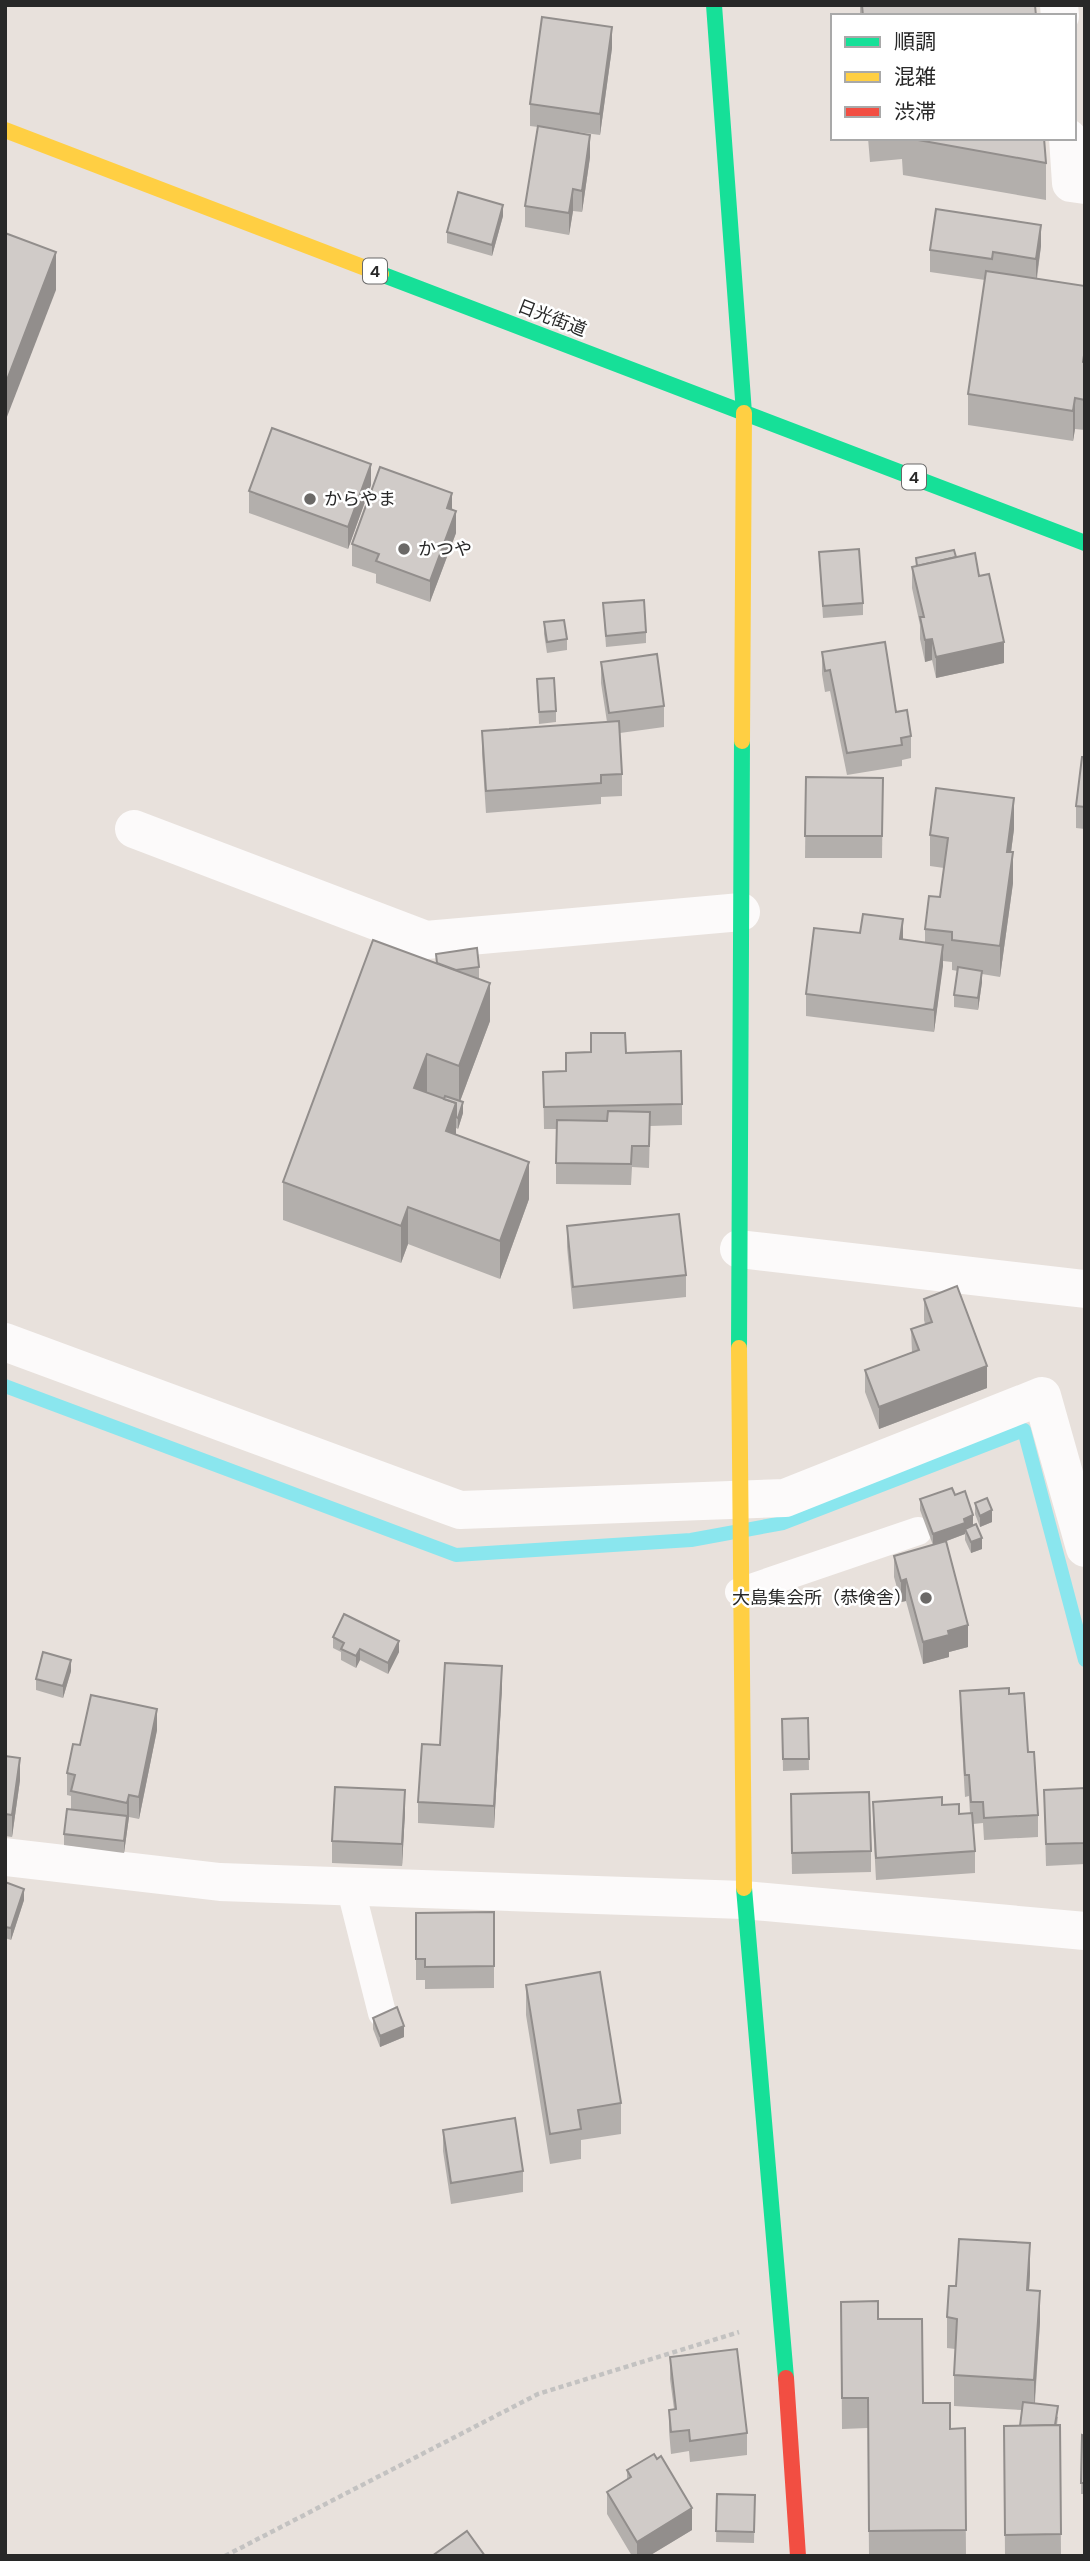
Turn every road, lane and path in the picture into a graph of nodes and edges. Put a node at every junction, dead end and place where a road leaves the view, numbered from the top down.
1 (714, 5) edge
2 (5, 130) edge
3 (1068, 140) edge
4 (1085, 185) edge
5 (744, 411) junction
6 (1085, 543) edge
7 (134, 829) dead end
8 (741, 912) junction
9 (739, 1249) junction
10 (1085, 1289) edge
11 (5, 1342) edge
12 (738, 1501) junction
13 (918, 1531) dead end
14 (1085, 1549) edge
15 (739, 1592) junction
16 (5, 1857) edge
17 (351, 1886) junction
18 (744, 1900) junction
19 (1085, 1931) edge
20 (382, 2013) edge
21 (782, 2318) junction
22 (225, 2556) edge
23 (798, 2556) edge

1 - 5 main road
2 - 5 main road, 日光街道 / 4
3 - 4 street
5 - 6 main road, 日光街道 / 4
5 - 8 main road
7 - 8 street
8 - 9 main road
9 - 10 street
9 - 12 main road
11 - 12 street
12 - 14 street
12 - 15 main road
13 - 15 lane
15 - 18 main road
16 - 17 street
17 - 18 street
17 - 20 lane
18 - 19 street
18 - 21 main road
21 - 22 path
21 - 23 main road

